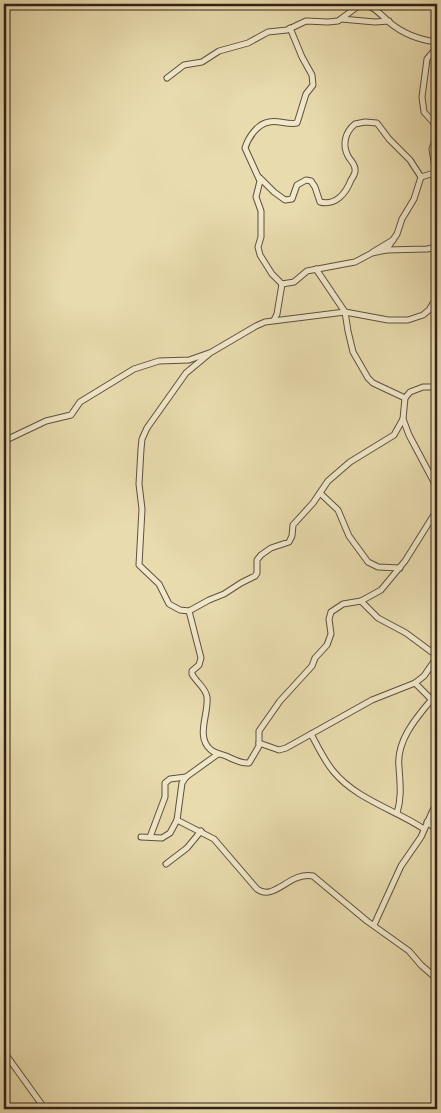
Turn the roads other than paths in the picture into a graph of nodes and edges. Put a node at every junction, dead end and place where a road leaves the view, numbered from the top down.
1 (362, 4) edge
2 (375, 6) edge
3 (341, 19) junction
4 (389, 21) junction
5 (290, 28) junction
6 (437, 42) edge
7 (437, 47) edge
8 (167, 78) dead end
9 (437, 129) edge
10 (437, 134) edge
11 (437, 176) edge
12 (421, 177) junction
13 (260, 178) junction
14 (394, 239) junction
15 (437, 247) edge
16 (386, 250) junction
17 (372, 253) junction
18 (316, 269) junction
19 (282, 284) junction
20 (437, 291) edge
21 (345, 312) junction
22 (274, 320) junction
23 (210, 353) junction
24 (437, 387) edge
25 (405, 398) junction
26 (402, 419) junction
27 (4, 441) edge
28 (320, 493) junction
29 (400, 568) junction
30 (361, 601) junction
31 (189, 612) junction
32 (437, 656) edge
33 (415, 683) junction
34 (432, 699) junction
35 (437, 705) edge
36 (311, 734) junction
37 (259, 743) junction
38 (218, 754) junction
39 (186, 777) junction
40 (437, 801) edge
41 (397, 813) junction
42 (177, 820) junction
43 (427, 822) junction
44 (424, 828) junction
45 (437, 830) edge
46 (201, 831) junction
47 (141, 837) dead end
48 (150, 838) junction
49 (166, 864) dead end
50 (374, 925) junction
51 (437, 979) edge
52 (4, 1052) edge
53 (45, 1109) edge

1 - 2 street
1 - 3 street
2 - 4 street
3 - 4 street
3 - 5 street
4 - 6 street
5 - 8 street
5 - 13 street
7 - 9 street
10 - 11 street
11 - 12 street
12 - 13 street
12 - 14 street
13 - 19 street
14 - 16 street
14 - 17 street
15 - 16 street
16 - 17 street
17 - 18 street
18 - 19 street
18 - 21 street
19 - 22 street
20 - 21 street
21 - 22 street
21 - 25 street
22 - 23 street
23 - 27 street
23 - 31 street
24 - 25 street
25 - 26 street
26 - 28 street
26 - 29 street
28 - 29 street
28 - 31 street
29 - 30 street
30 - 32 street
30 - 37 street
31 - 38 street
32 - 33 street
33 - 34 street
33 - 36 street
34 - 35 street
34 - 41 street
36 - 37 street
36 - 41 street
37 - 38 street
38 - 39 street
39 - 42 street
39 - 48 street
40 - 43 street
41 - 44 street
42 - 46 street
42 - 48 street
43 - 44 street
43 - 45 street
44 - 50 street
46 - 49 street
46 - 50 street
47 - 48 street
50 - 51 street
52 - 53 street

